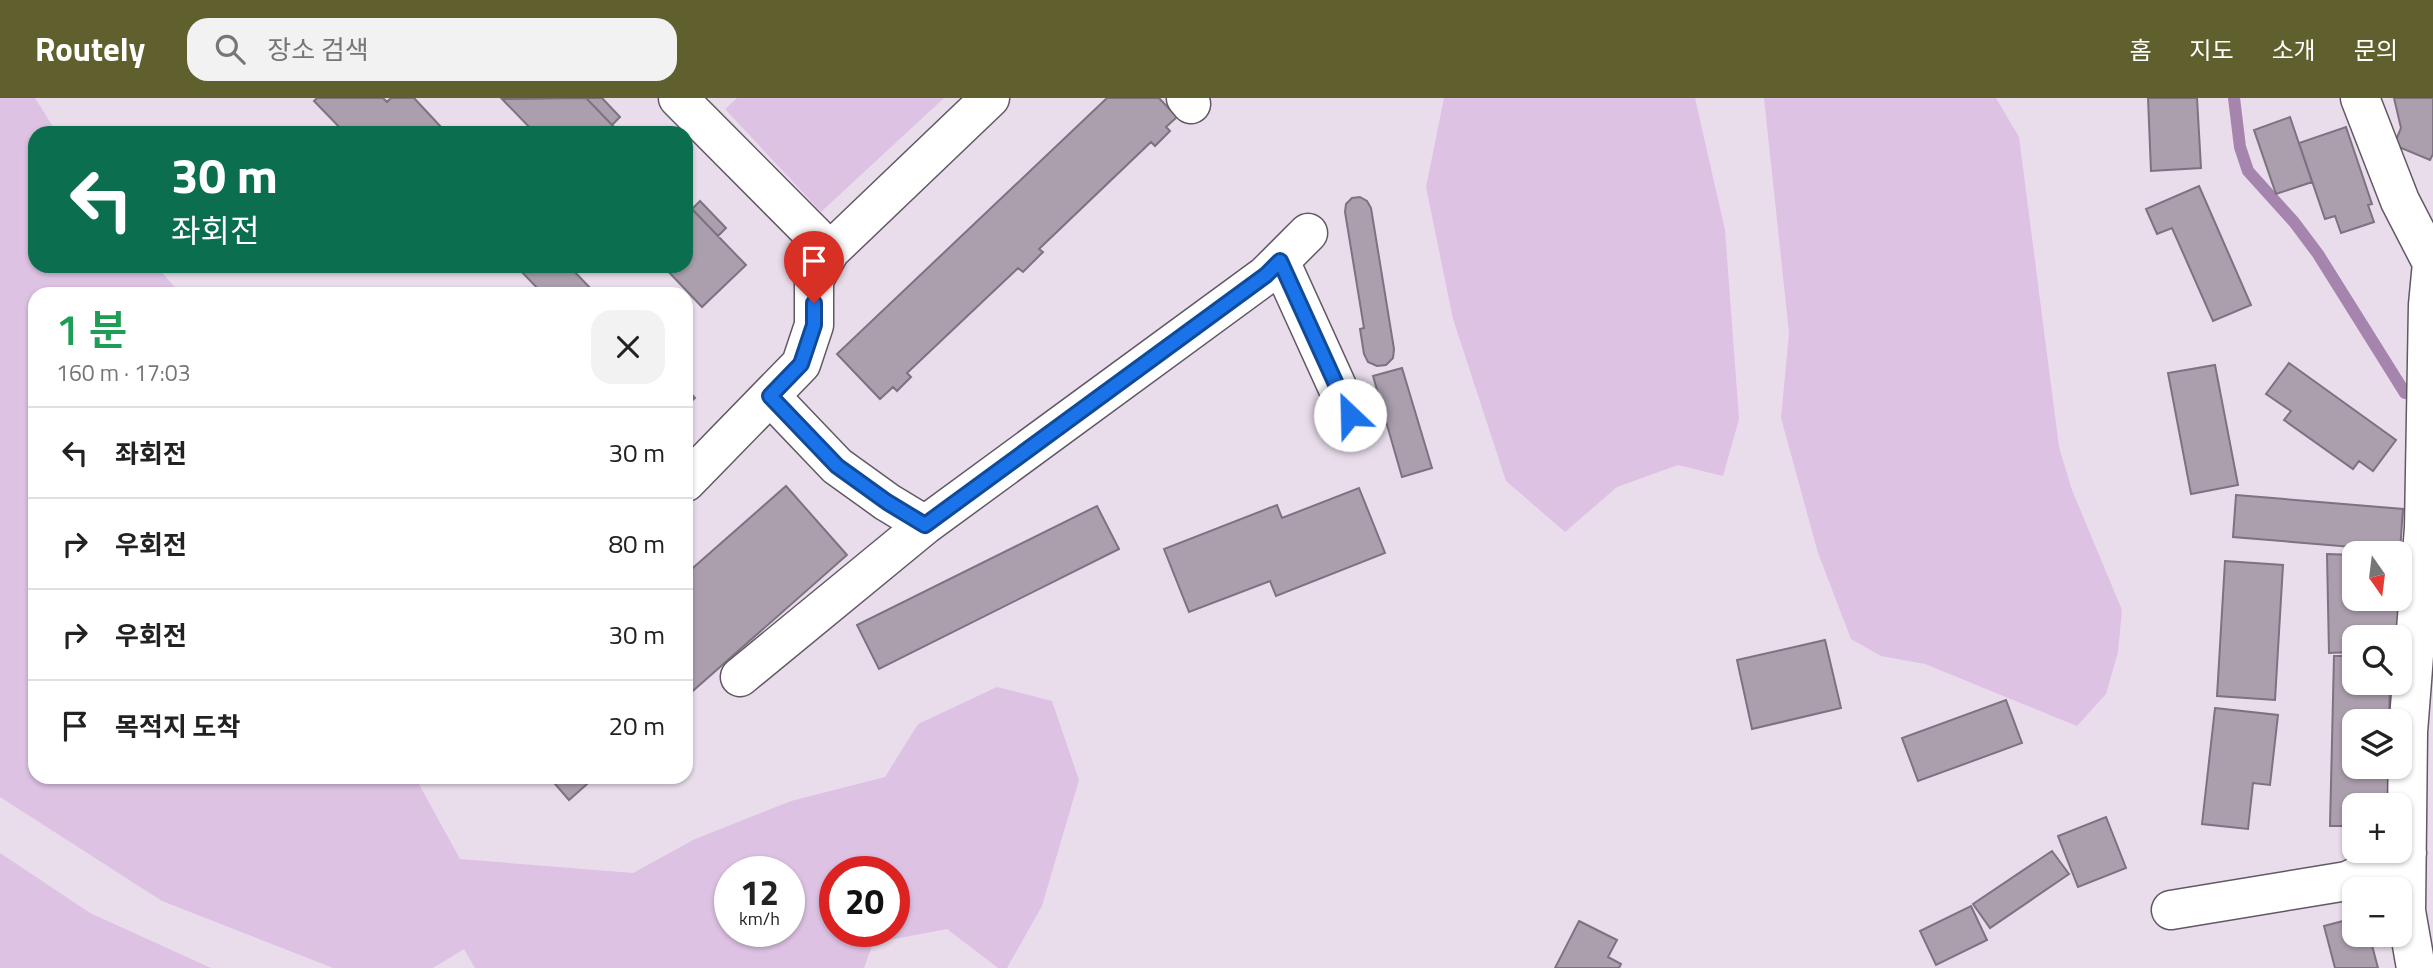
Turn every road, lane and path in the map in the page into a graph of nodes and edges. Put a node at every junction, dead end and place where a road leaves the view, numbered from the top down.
1 (678, 98) edge
2 (990, 98) edge
3 (2361, 98) edge
4 (1308, 233) dead end
5 (830, 251) junction
6 (1280, 261) junction
7 (2433, 263) edge
8 (770, 396) junction
9 (1350, 415) dead end
10 (693, 475) edge
11 (925, 525) junction
12 (740, 677) dead end
13 (2408, 793) edge
14 (2386, 863) edge
15 (2407, 863) edge
16 (2171, 910) dead end
17 (2417, 968) edge

1 - 5 street
2 - 5 street
3 - 7 street
4 - 6 street
5 - 8 street
6 - 9 street
6 - 11 street
7 - 13 street
8 - 10 street
8 - 11 street
11 - 12 street
14 - 16 street
15 - 17 street

